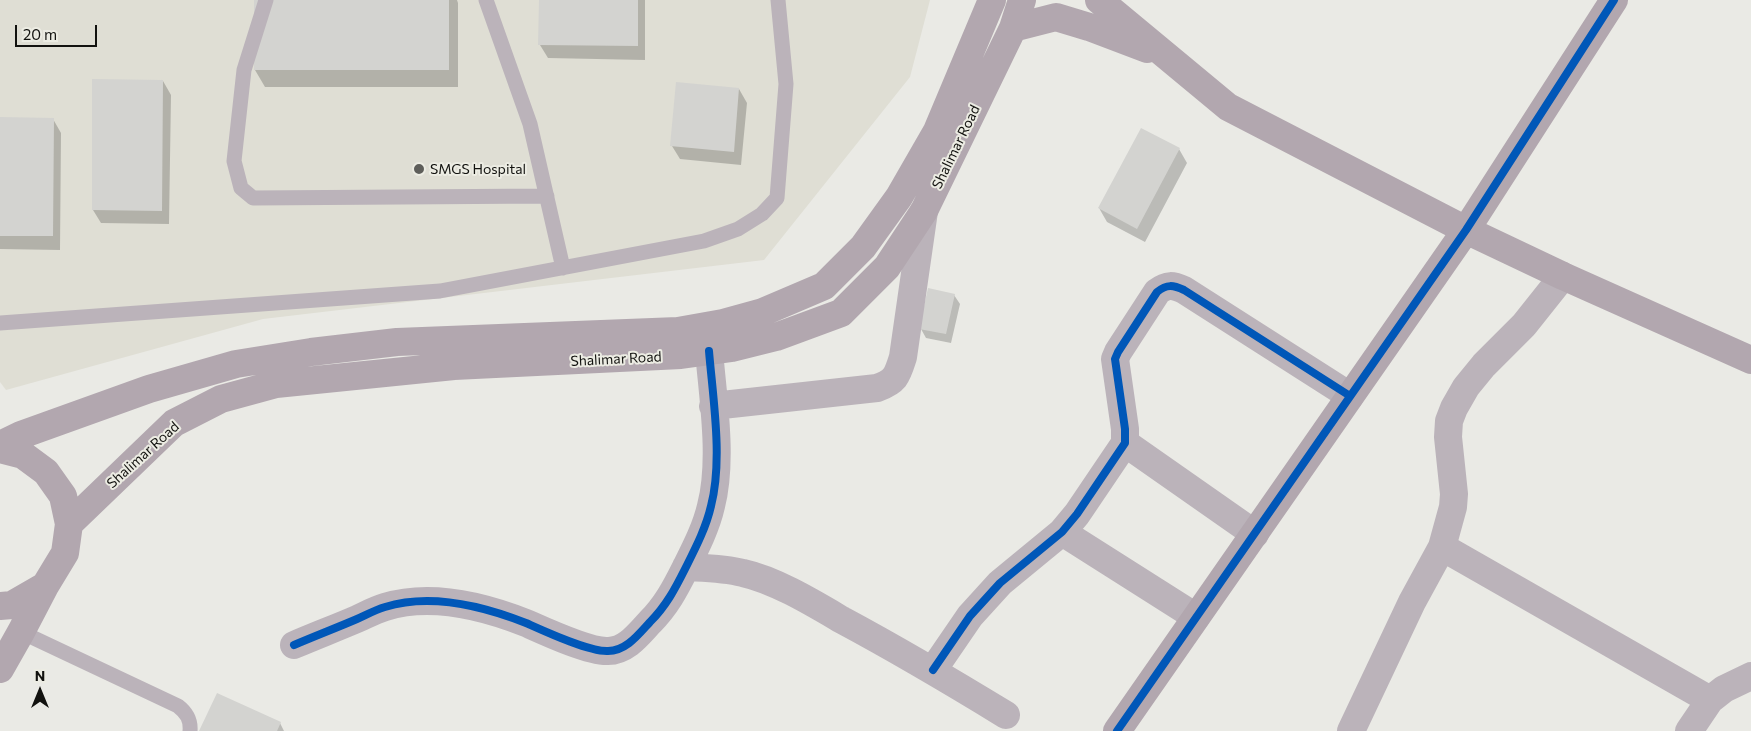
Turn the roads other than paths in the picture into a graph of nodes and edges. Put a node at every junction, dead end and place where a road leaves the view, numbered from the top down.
1 (266, 0) edge
2 (486, 0) edge
3 (778, 0) edge
4 (992, 0) edge
5 (1022, 0) edge
6 (1099, 0) edge
7 (1128, 0) edge
8 (1614, 0) edge
9 (1013, 28) junction
10 (1140, 34) junction
11 (1169, 58) junction
12 (547, 196) junction
13 (924, 211) junction
14 (1466, 230) junction
15 (563, 268) junction
16 (1562, 276) junction
17 (0, 322) edge
18 (709, 351) junction
19 (1751, 360) edge
20 (1350, 396) junction
21 (713, 406) junction
22 (1125, 443) junction
23 (0, 447) edge
24 (69, 524) junction
25 (1062, 532) junction
26 (1255, 534) junction
27 (1442, 547) junction
28 (686, 567) junction
29 (45, 586) junction
30 (0, 606) edge
31 (1196, 617) junction
32 (21, 632) junction
33 (294, 645) dead end
34 (0, 669) edge
35 (933, 670) junction
36 (1751, 676) edge
37 (1710, 700) junction
38 (1006, 715) dead end
39 (190, 731) edge
40 (1116, 731) edge
41 (1351, 731) edge
42 (1689, 731) edge

1 - 12 lane
2 - 12 lane
3 - 15 lane
4 - 23 main road
5 - 9 main road, Shalimar Road
6 - 10 main road
7 - 10 main road
8 - 14 main road
9 - 11 main road
9 - 13 main road, Shalimar Road
10 - 11 main road
11 - 14 main road
12 - 15 lane
13 - 18 main road, Shalimar Road
13 - 21 street
14 - 16 main road
14 - 20 main road
15 - 17 lane
16 - 19 main road
16 - 27 street
18 - 21 street
18 - 24 main road, Shalimar Road
20 - 22 street
20 - 26 main road
21 - 28 street
22 - 25 street
22 - 26 street
23 - 24 main road
24 - 29 main road
25 - 31 street
25 - 35 street
26 - 31 main road
27 - 37 street
27 - 41 street
28 - 33 street
28 - 35 street
29 - 30 main road
29 - 32 main road
31 - 40 main road
32 - 34 main road
32 - 39 lane
35 - 38 street
36 - 37 street
37 - 42 street

